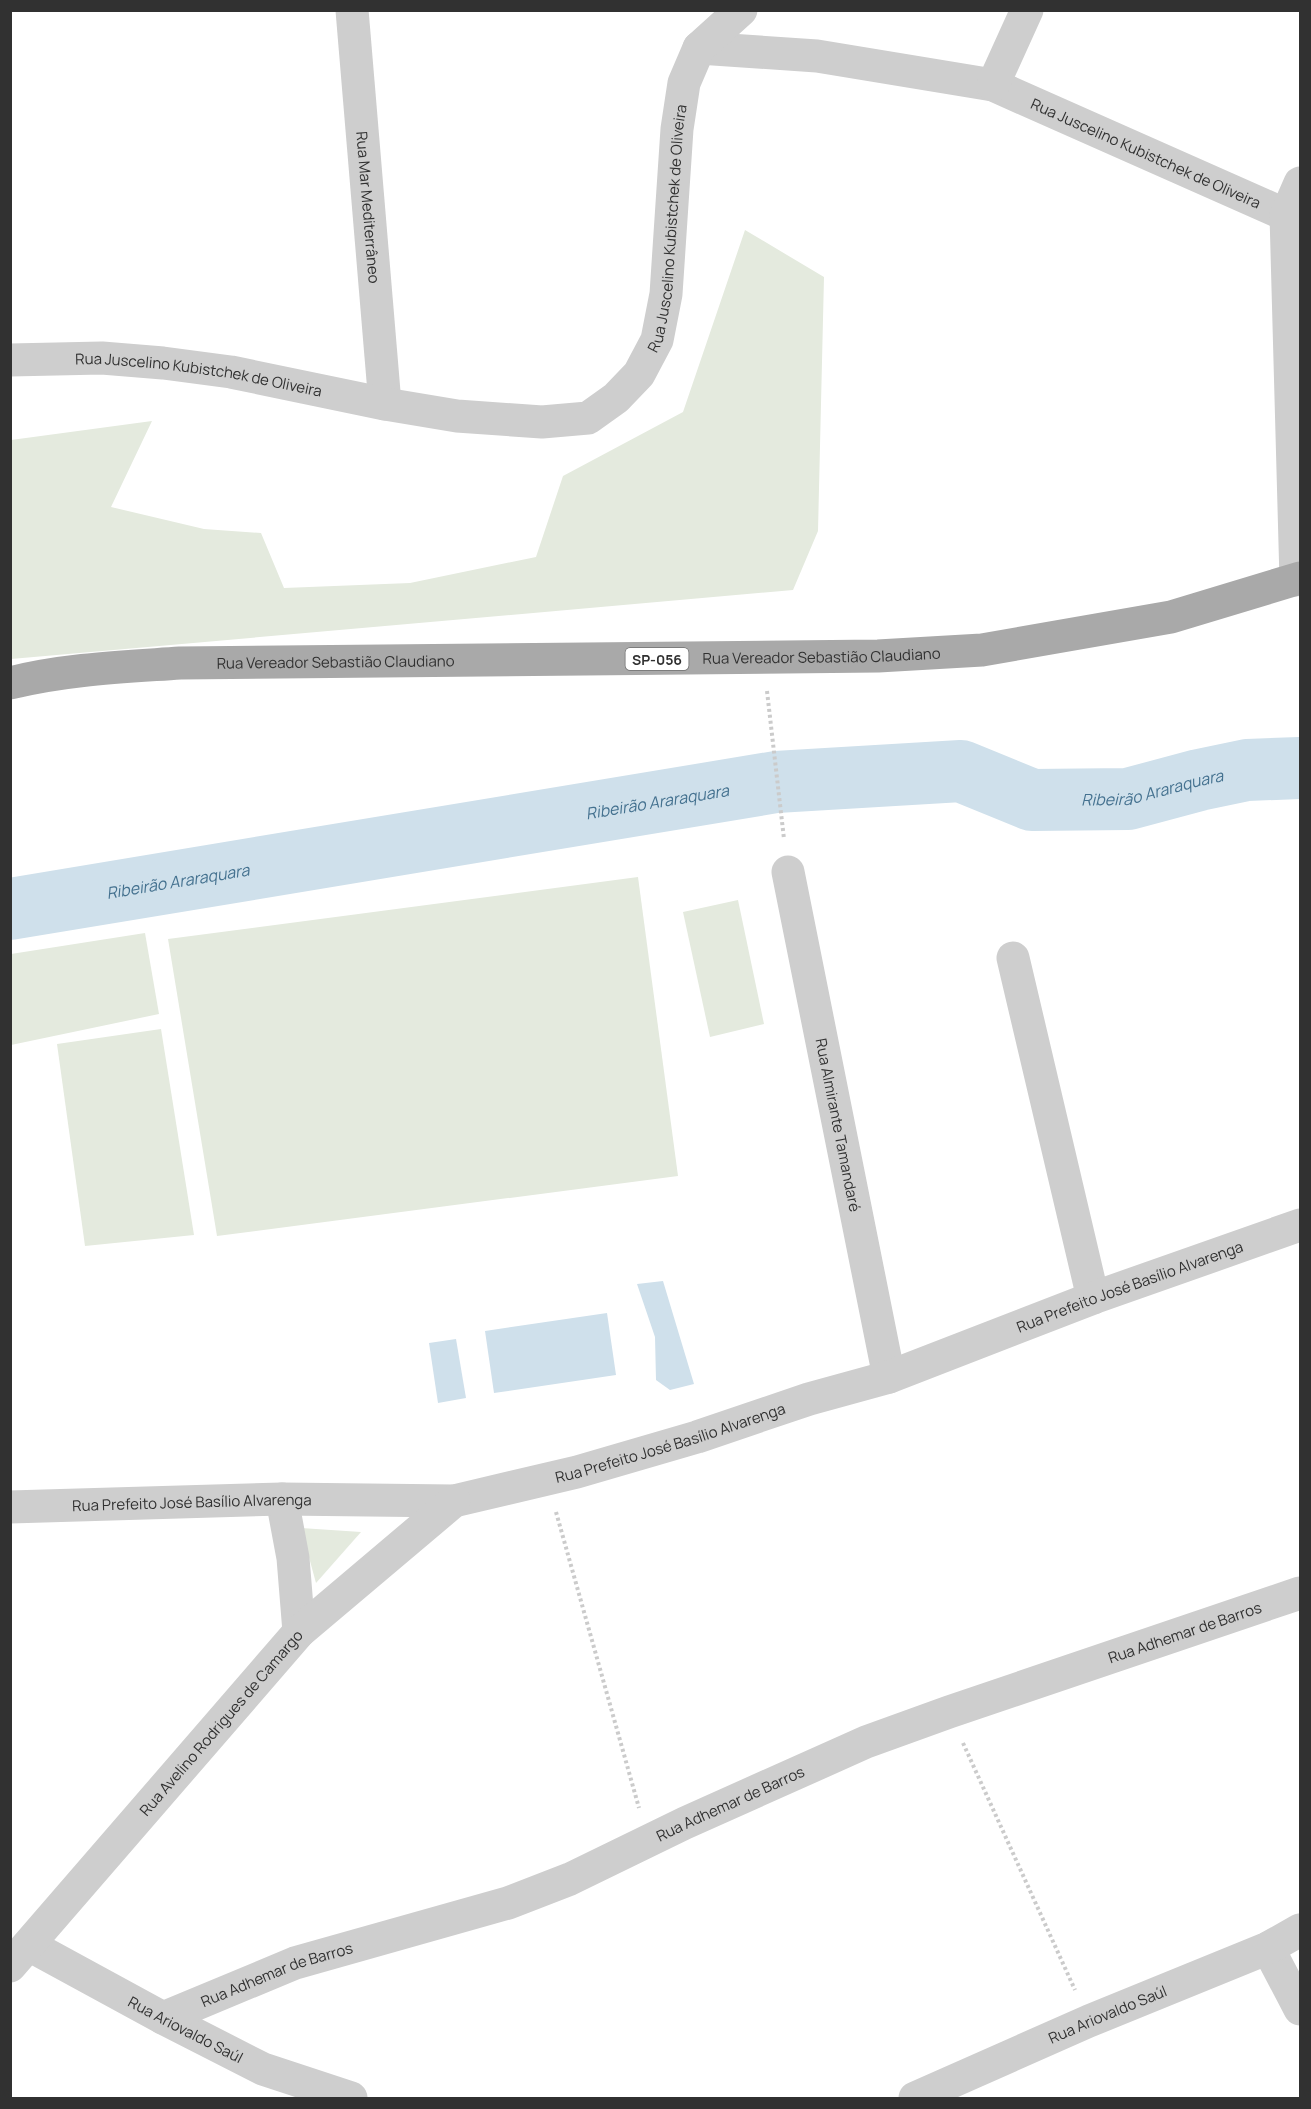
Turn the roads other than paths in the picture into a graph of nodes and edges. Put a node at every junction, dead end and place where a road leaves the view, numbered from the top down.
1 (352, 10) edge
2 (741, 10) edge
3 (1028, 10) edge
4 (699, 48) junction
5 (993, 85) junction
6 (1300, 183) edge
7 (1286, 214) junction
8 (10, 360) edge
9 (385, 404) junction
10 (1298, 579) edge
11 (10, 683) edge
12 (788, 872) road end
13 (1013, 958) dead end
14 (1300, 1225) edge
15 (1093, 1298) junction
16 (889, 1377) junction
17 (282, 1498) junction
18 (454, 1501) junction
19 (10, 1507) edge
20 (1300, 1593) edge
21 (299, 1632) junction
22 (1300, 1930) edge
23 (1268, 1948) junction
24 (20, 1955) edge
25 (1300, 2009) edge
26 (163, 2018) junction
27 (351, 2098) edge
28 (915, 2098) edge

1 - 9 street, Rua Mar Mediterrâneo
2 - 4 street
3 - 5 street
4 - 5 street, Rua Juscelino Kubistchek de Oliveira
4 - 9 street, Rua Juscelino Kubistchek de Oliveira
5 - 7 street, Rua Juscelino Kubistchek de Oliveira
6 - 7 street
7 - 10 street
8 - 9 street, Rua Juscelino Kubistchek de Oliveira
10 - 11 main road, Rua Vereador Sebastião Claudiano / SP-056
12 - 16 street, Rua Almirante Tamandaré
13 - 15 street
14 - 15 street, Rua Prefeito José Basílio Alvarenga
15 - 16 street, Rua Prefeito José Basílio Alvarenga
16 - 18 street, Rua Prefeito José Basílio Alvarenga
17 - 18 street, Rua Prefeito José Basílio Alvarenga
17 - 19 street, Rua Prefeito José Basílio Alvarenga
17 - 21 street
18 - 21 street, Rua Avelino Rodrigues de Camargo
20 - 26 street, Rua Adhemar de Barros
21 - 24 street, Rua Avelino Rodrigues de Camargo
22 - 23 street, Rua Ariovaldo Saúl
23 - 25 street
23 - 28 street, Rua Ariovaldo Saúl
24 - 26 street, Rua Ariovaldo Saúl
26 - 27 street, Rua Ariovaldo Saúl

